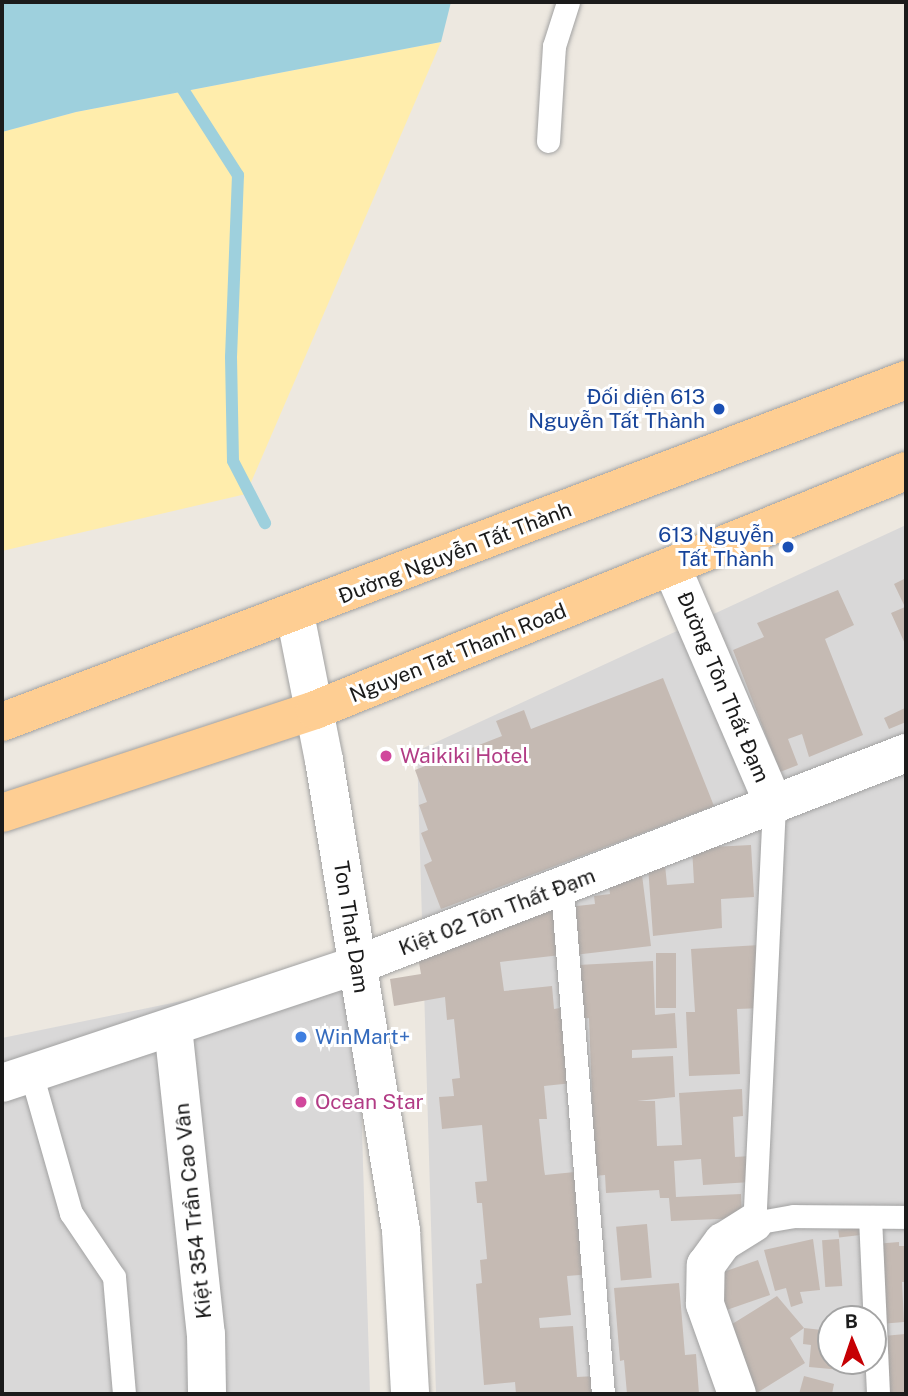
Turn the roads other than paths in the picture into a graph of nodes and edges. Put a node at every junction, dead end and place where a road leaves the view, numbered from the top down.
1 (568, 2) edge
2 (548, 141) dead end
3 (906, 380) edge
4 (906, 471) edge
5 (672, 568) junction
6 (295, 614) junction
7 (315, 710) junction
8 (2, 722) edge
9 (906, 753) edge
10 (774, 806) junction
11 (2, 813) edge
12 (562, 888) junction
13 (357, 965) junction
14 (173, 1027) junction
15 (16, 1078) edge
16 (870, 1217) junction
17 (906, 1217) edge
18 (754, 1223) junction
19 (124, 1394) edge
20 (207, 1394) edge
21 (410, 1394) edge
22 (603, 1394) edge
23 (737, 1394) edge
24 (878, 1394) edge

1 - 2 lane
3 - 6 main road, Đường Nguyễn Tất Thành
4 - 5 main road, Nguyen Tat Thanh Road
5 - 7 main road, Nguyen Tat Thanh Road
5 - 10 street, Đường Tôn Thất Đạm
6 - 7 street
6 - 8 main road, Đường Nguyễn Tất Thành
7 - 11 main road, Nguyen Tat Thanh Road
7 - 13 street, Ton That Dam
9 - 10 street, Kiệt 02 Tôn Thất Đạm
10 - 12 street, Kiệt 02 Tôn Thất Đạm
10 - 18 lane
12 - 13 street, Kiệt 02 Tôn Thất Đạm
12 - 22 lane
13 - 14 street, Kiệt 02 Tôn Thất Đạm
13 - 21 street, Ton That Dam
14 - 15 street, Kiệt 02 Tôn Thất Đạm
14 - 20 street, Kiệt 354 Trần Cao Vân
15 - 19 lane
16 - 17 lane
16 - 18 lane
16 - 24 lane
18 - 23 street

